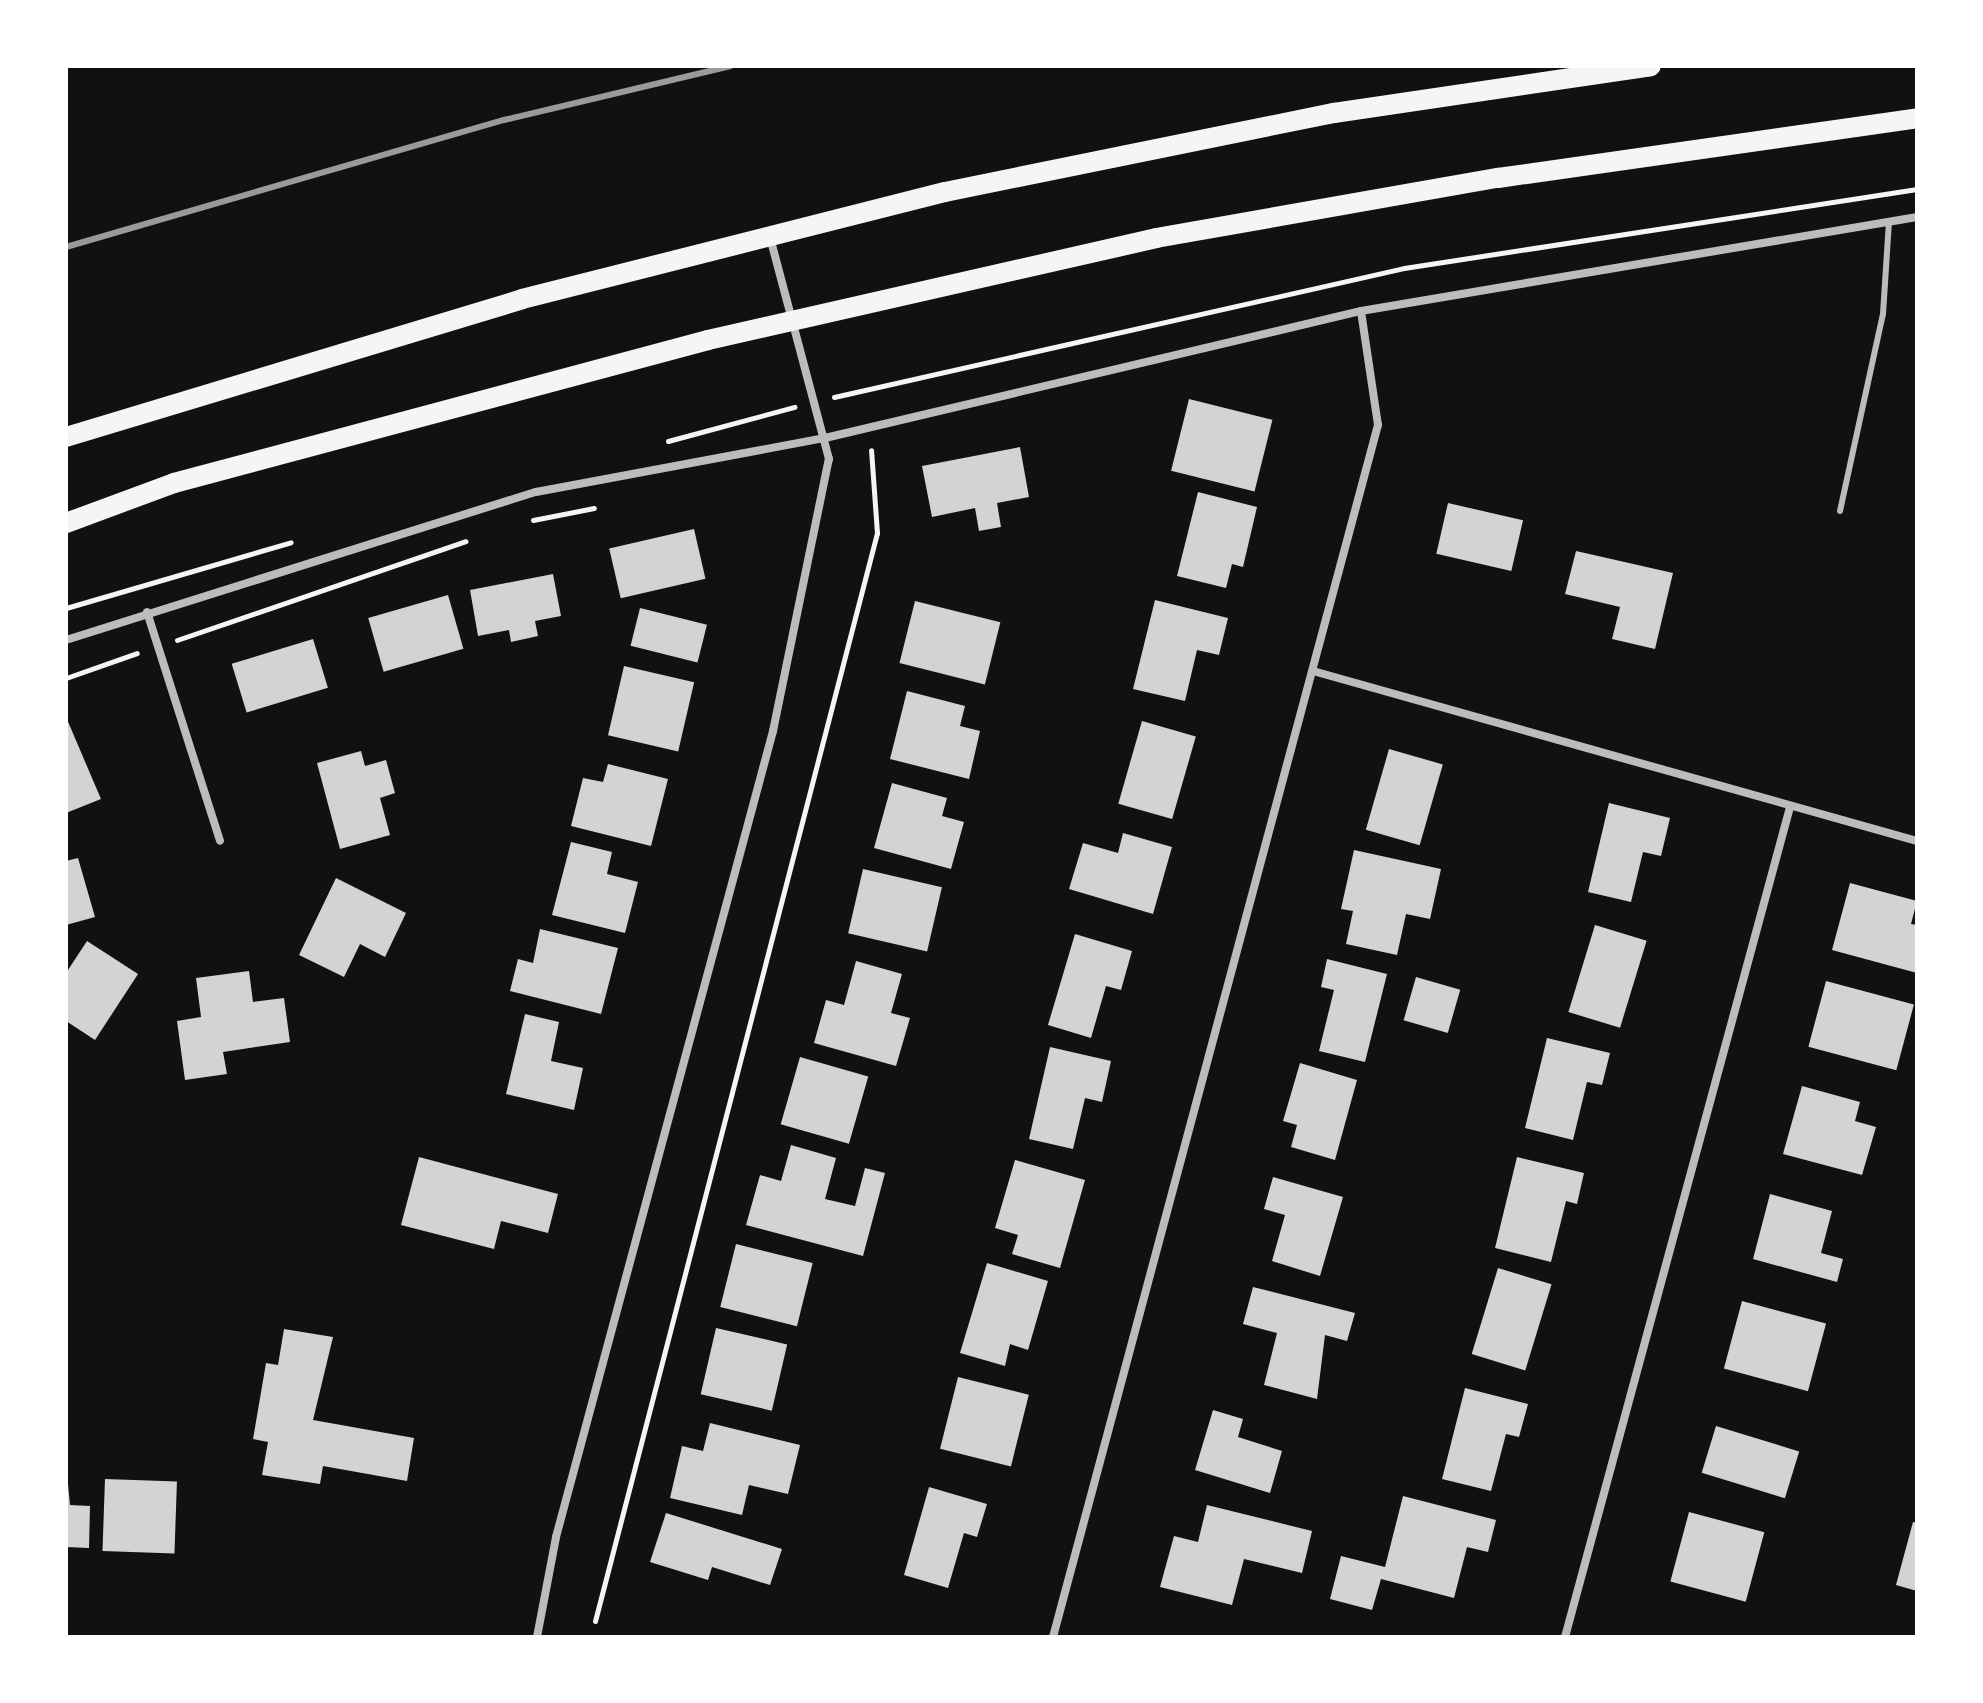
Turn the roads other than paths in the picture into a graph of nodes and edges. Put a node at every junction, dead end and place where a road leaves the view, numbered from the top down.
1 (1651, 66) edge
2 (1917, 118) edge
3 (1917, 217) edge
4 (1889, 222) junction
5 (770, 236) junction
6 (1361, 311) junction
7 (795, 320) junction
8 (66, 437) edge
9 (825, 438) junction
10 (1840, 511) dead end
11 (66, 523) edge
12 (147, 612) junction
13 (66, 640) edge
14 (1313, 671) junction
15 (1790, 807) junction
16 (220, 841) dead end
17 (1917, 841) edge
18 (537, 1637) edge
19 (1053, 1637) edge
20 (1565, 1637) edge

1 - 5 main road
2 - 7 main road
3 - 4 street
4 - 6 street
4 - 10 lane
5 - 7 street
5 - 8 main road
6 - 9 street
6 - 14 street
7 - 9 street
7 - 11 main road
9 - 12 street
9 - 18 street
12 - 13 street
12 - 16 street
14 - 15 street
14 - 19 street
15 - 17 street
15 - 20 street

